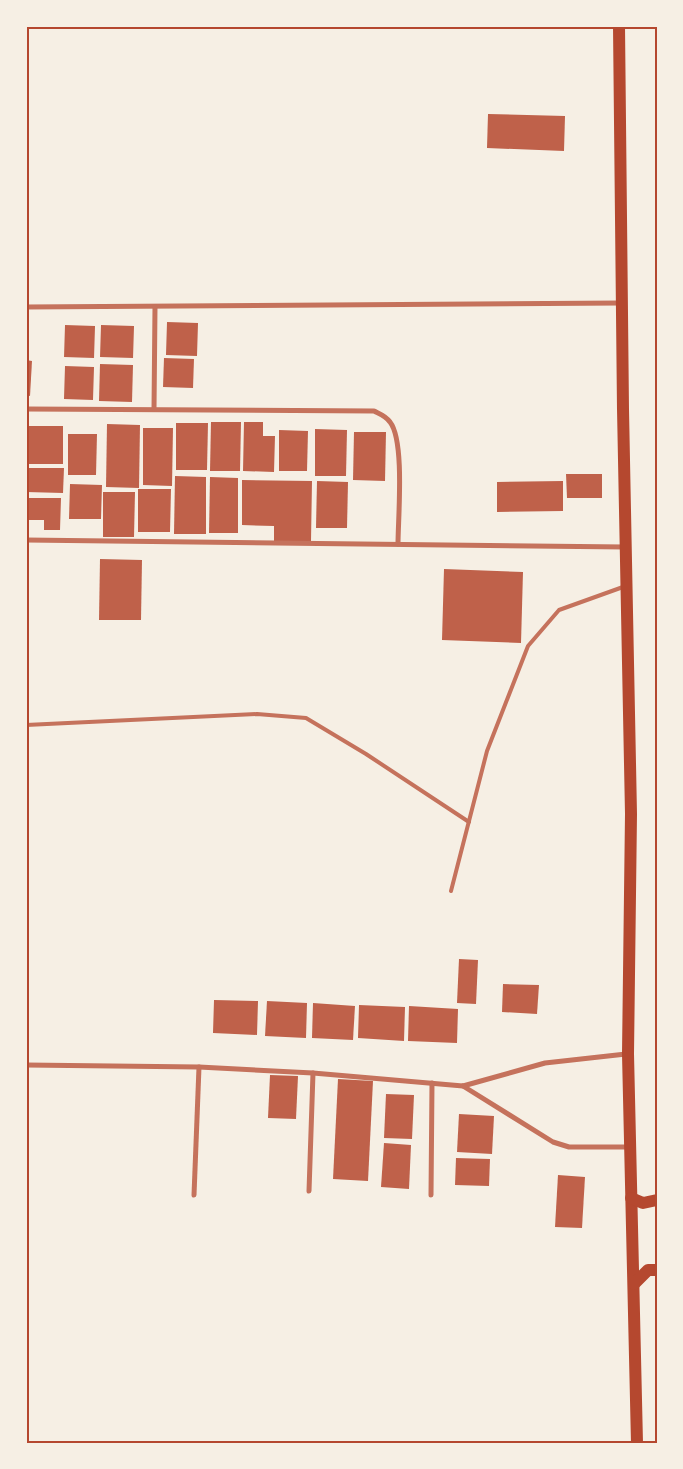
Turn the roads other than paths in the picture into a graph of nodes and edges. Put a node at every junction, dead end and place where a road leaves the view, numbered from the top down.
1 (620, 26) edge
2 (622, 303) junction
3 (26, 307) edge
4 (155, 307) junction
5 (26, 409) edge
6 (154, 409) junction
7 (26, 540) edge
8 (398, 544) junction
9 (626, 547) junction
10 (627, 586) junction
11 (26, 725) edge
12 (469, 822) junction
13 (451, 891) dead end
14 (628, 1054) junction
15 (26, 1065) edge
16 (199, 1067) junction
17 (313, 1073) junction
18 (432, 1083) junction
19 (463, 1086) junction
20 (631, 1147) junction
21 (309, 1191) dead end
22 (430, 1195) dead end
23 (194, 1196) dead end
24 (631, 1198) junction
25 (657, 1200) edge
26 (657, 1270) edge
27 (634, 1284) junction
28 (637, 1443) edge

1 - 2 main road
2 - 4 street
2 - 9 main road
3 - 4 street
4 - 6 street
5 - 6 street
6 - 8 street
7 - 8 street
8 - 9 street
9 - 10 main road
10 - 12 lane
10 - 14 main road
11 - 12 lane
12 - 13 lane
14 - 19 street
14 - 20 main road
15 - 16 street
16 - 17 street
16 - 23 street
17 - 18 street
17 - 21 street
18 - 19 street
18 - 22 street
19 - 20 street
20 - 24 main road
24 - 25 main road
24 - 27 main road
26 - 27 main road
27 - 28 main road

